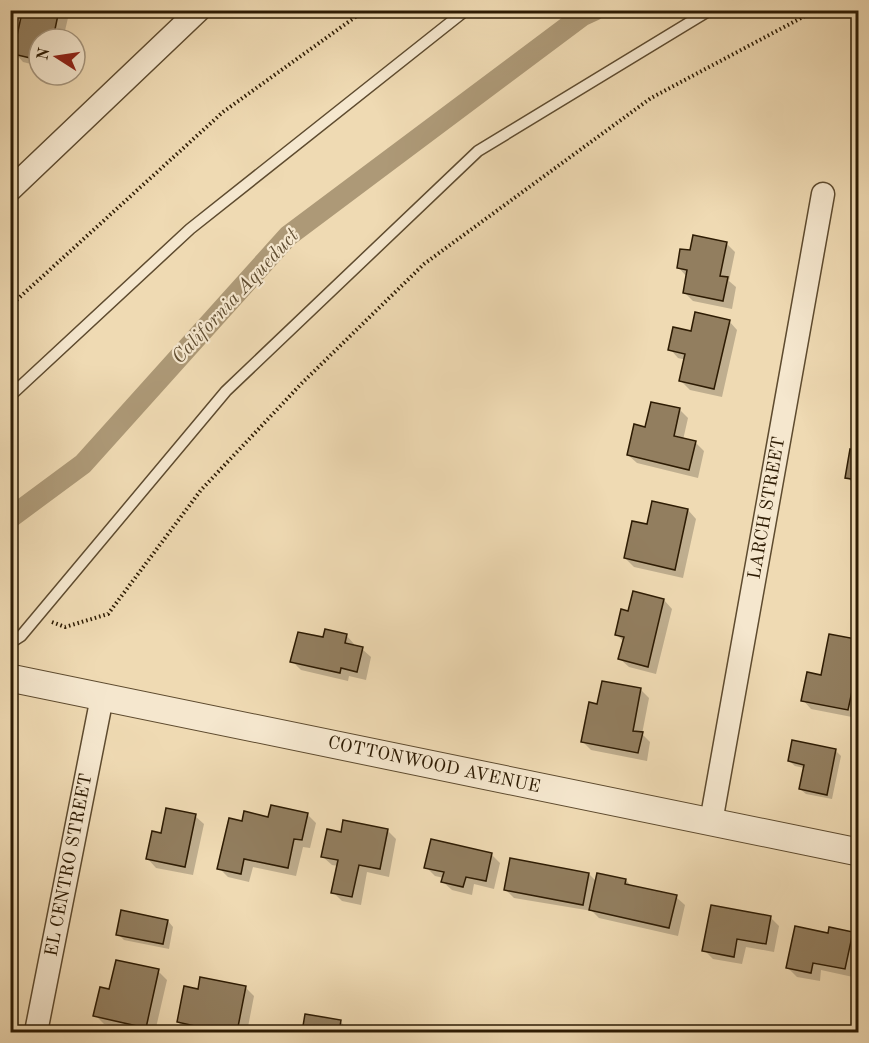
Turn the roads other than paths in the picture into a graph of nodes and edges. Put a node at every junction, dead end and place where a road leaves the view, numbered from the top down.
1 (199, 10) edge
2 (466, 10) edge
3 (710, 10) edge
4 (10, 190) edge
5 (823, 194) dead end
6 (10, 396) edge
7 (10, 642) edge
8 (10, 678) edge
9 (102, 697) junction
10 (711, 822) junction
11 (858, 852) edge
12 (36, 1032) edge

1 - 4 street
2 - 6 lane
3 - 7 lane
5 - 10 street, LARCH STREET
8 - 9 street, COTTONWOOD AVENUE
9 - 10 street, COTTONWOOD AVENUE
9 - 12 street, EL CENTRO STREET
10 - 11 street, COTTONWOOD AVENUE

